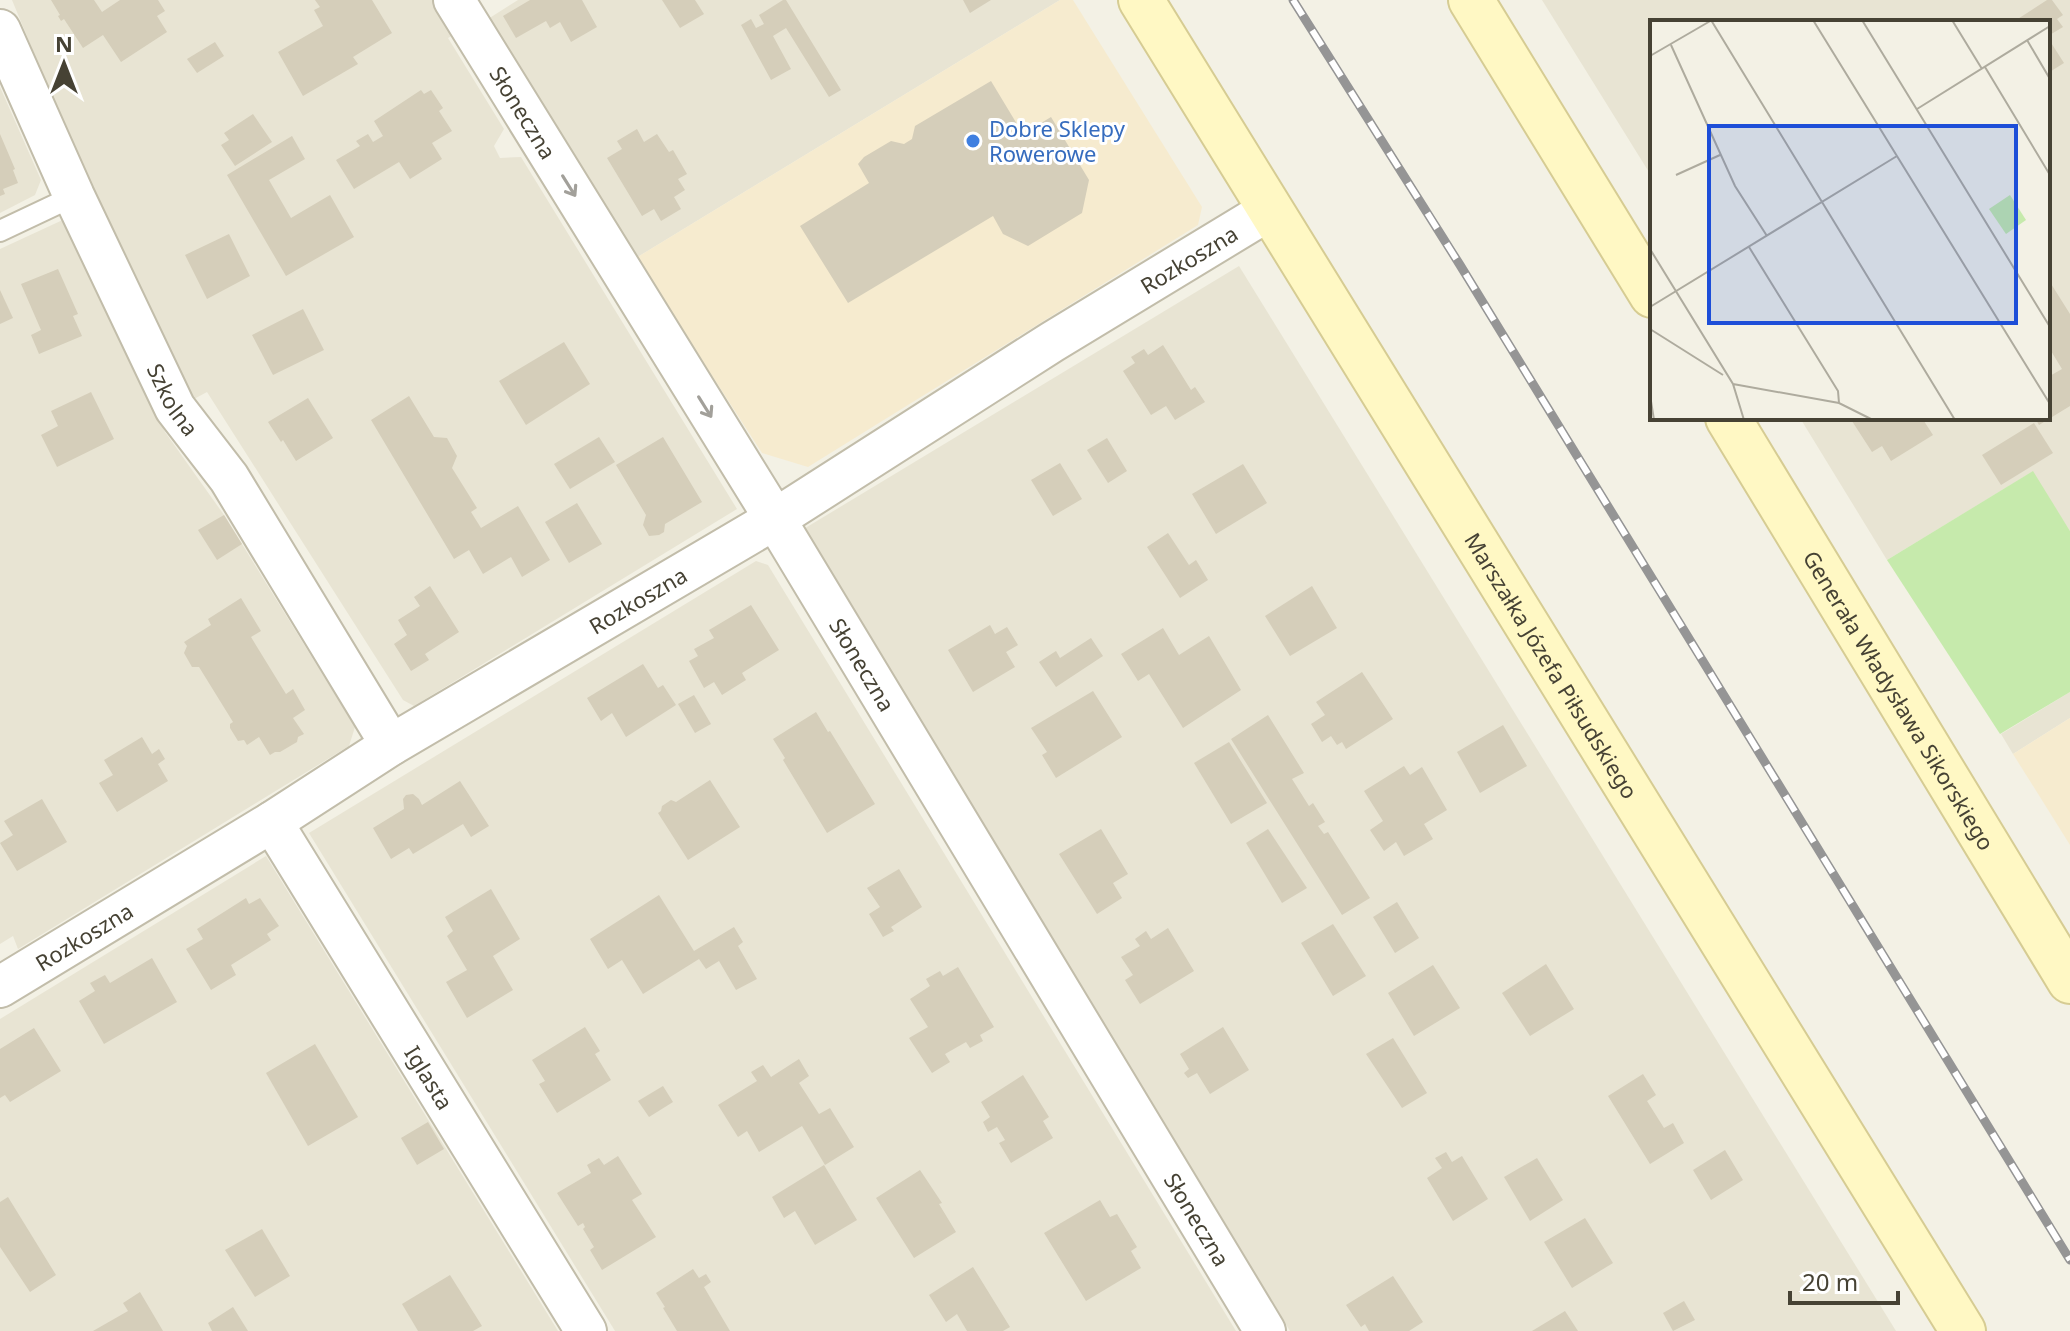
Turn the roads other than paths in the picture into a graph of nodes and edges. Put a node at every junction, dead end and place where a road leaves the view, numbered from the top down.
1 (454, 0) edge
2 (1141, 0) edge
3 (1471, 0) edge
4 (0, 30) edge
5 (74, 196) junction
6 (1271, 209) junction
7 (0, 231) edge
8 (1650, 292) edge
9 (1729, 420) edge
10 (775, 519) junction
11 (391, 745) junction
12 (272, 822) junction
13 (2070, 981) edge
14 (0, 987) edge
15 (586, 1331) edge
16 (1265, 1331) edge
17 (1963, 1331) edge

1 -> 10 street, Słoneczna
2 - 6 main road, Marszałka Józefa Piłsudskiego
3 - 8 main road
4 - 5 street, Szkolna
5 - 7 lane
5 - 11 street, Szkolna
6 - 10 street, Rozkoszna
6 - 17 main road, Marszałka Józefa Piłsudskiego
9 - 13 main road, Generała Władysława Sikorskiego
10 - 11 street, Rozkoszna
10 - 16 street, Słoneczna
11 - 12 street, Rozkoszna
12 - 14 street, Rozkoszna
12 - 15 street, Iglasta

